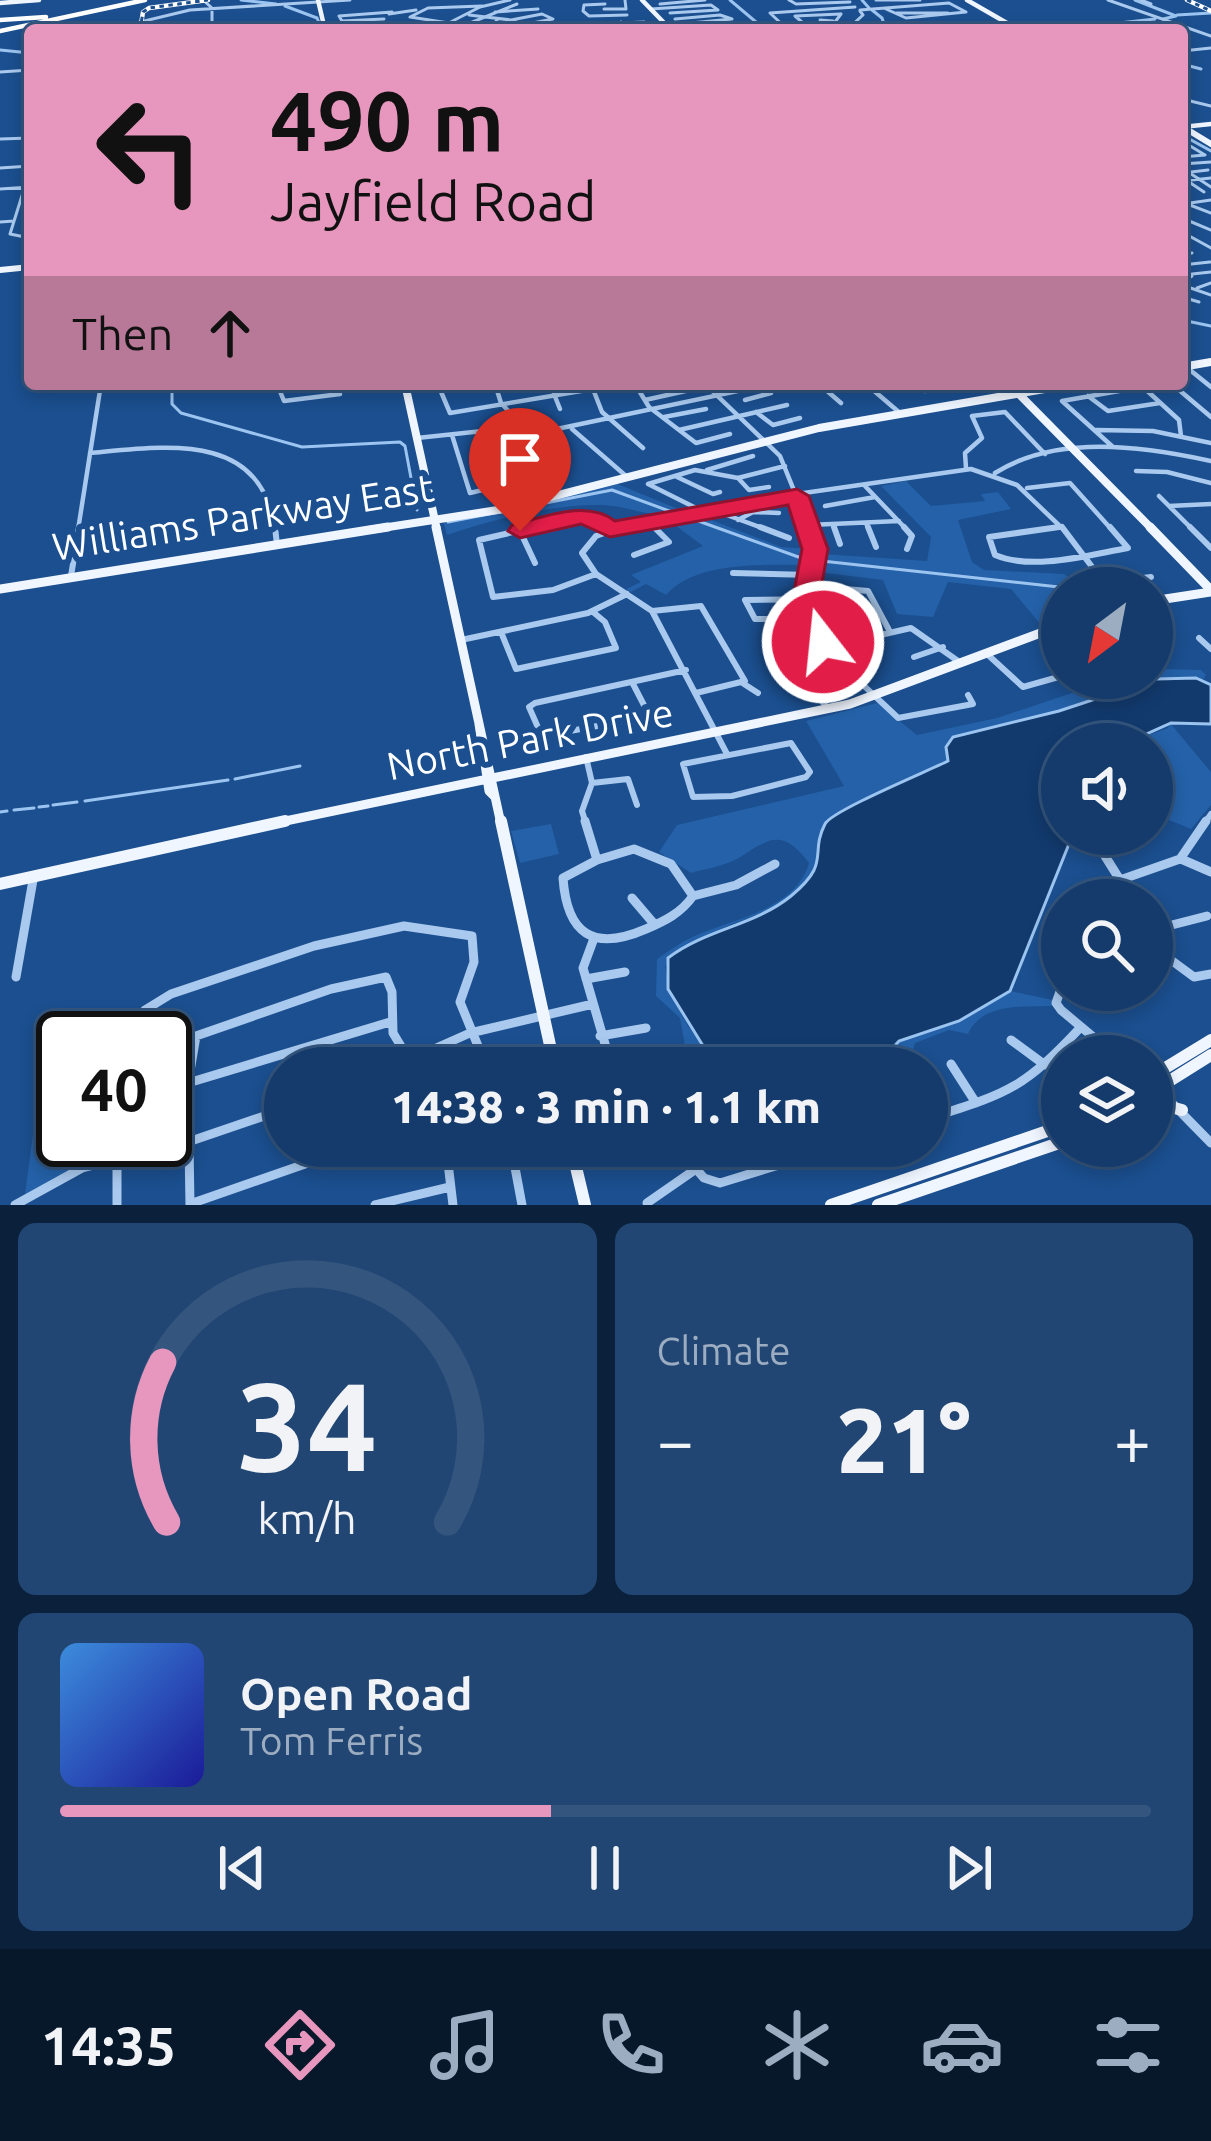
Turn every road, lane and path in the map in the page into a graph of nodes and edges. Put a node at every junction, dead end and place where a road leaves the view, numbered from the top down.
1 (26, 0) edge
2 (39, 0) edge
3 (135, 0) edge
4 (145, 0) edge
5 (203, 0) edge
6 (350, 0) edge
7 (509, 0) edge
8 (625, 0) edge
9 (642, 0) edge
10 (705, 0) edge
11 (789, 0) edge
12 (877, 0) edge
13 (920, 0) edge
14 (927, 0) edge
15 (965, 0) edge
16 (1108, 0) edge
17 (1141, 0) edge
18 (318, 1) edge
19 (850, 1) edge
20 (0, 2) edge
21 (9, 2) edge
22 (126, 2) edge
23 (658, 2) edge
24 (517, 4) junction
25 (605, 4) edge
26 (933, 4) junction
27 (1151, 4) dead end
28 (482, 6) junction
29 (446, 7) junction
30 (212, 8) junction
31 (836, 8) junction
32 (857, 8) junction
33 (651, 9) junction
34 (886, 9) junction
35 (420, 10) junction
36 (105, 11) junction
37 (491, 11) junction
38 (669, 11) junction
39 (392, 12) junction
40 (465, 14) junction
41 (841, 14) junction
42 (627, 15) dead end
43 (481, 16) junction
44 (610, 16) junction
45 (500, 18) junction
46 (675, 19) junction
47 (427, 20) junction
48 (512, 20) junction
49 (820, 20) dead end
50 (384, 21) junction
51 (833, 21) junction
52 (449, 22) junction
53 (470, 22) dead end
54 (621, 22) junction
55 (1003, 22) junction
56 (778, 23) joint
57 (25, 24) edge
58 (54, 24) edge
59 (135, 24) edge
60 (212, 24) edge
61 (380, 24) edge
62 (400, 24) edge
63 (446, 24) edge
64 (494, 24) edge
65 (520, 24) edge
66 (527, 24) edge
67 (597, 24) dead end
68 (645, 24) edge
69 (671, 24) edge
70 (676, 24) edge
71 (701, 24) edge
72 (765, 24) edge
73 (803, 24) edge
74 (832, 24) edge
75 (853, 24) edge
76 (988, 24) edge
77 (1006, 24) edge
78 (1177, 24) edge
79 (0, 28) edge
80 (1188, 145) edge
81 (1188, 163) edge
82 (1188, 166) edge
83 (1188, 169) edge
84 (1208, 170) dead end
85 (1211, 178) edge
86 (1199, 179) junction
87 (1188, 180) edge
88 (1188, 182) edge
89 (1211, 187) edge
90 (1204, 192) dead end
91 (24, 196) edge
92 (1188, 204) edge
93 (1211, 206) edge
94 (1200, 209) junction
95 (1188, 214) edge
96 (14, 221) junction
97 (0, 222) edge
98 (24, 237) edge
99 (1188, 253) edge
100 (1192, 253) dead end
101 (1188, 270) edge
102 (1211, 272) edge
103 (1192, 274) junction
104 (1188, 278) edge
105 (1211, 283) edge
106 (1188, 287) edge
107 (1194, 290) junction
108 (1211, 295) edge
109 (1188, 299) edge
110 (1199, 302) dead end
111 (100, 390) edge
112 (278, 390) edge
113 (406, 390) edge
114 (440, 390) edge
115 (497, 390) edge
116 (639, 390) edge
117 (691, 390) dead end
118 (710, 390) edge
119 (743, 390) edge
120 (769, 390) edge
121 (827, 390) edge
122 (873, 390) edge
123 (1012, 390) edge
124 (1018, 390) edge
125 (1125, 390) edge
126 (1146, 390) edge
127 (1179, 390) edge
128 (340, 394) dead end
129 (554, 394) junction
130 (716, 396) junction
131 (1088, 396) junction
132 (645, 400) junction
133 (745, 400) dead end
134 (501, 403) junction
135 (842, 403) dead end
136 (1160, 404) junction
137 (787, 405) dead end
138 (560, 409) dead end
139 (652, 409) junction
140 (706, 409) dead end
141 (898, 411) junction
142 (756, 412) junction
143 (664, 417) junction
144 (738, 417) junction
145 (1211, 417) edge
146 (800, 418) dead end
147 (516, 419) junction
148 (610, 419) junction
149 (544, 429) junction
150 (572, 429) junction
151 (483, 430) junction
152 (679, 430) junction
153 (1095, 430) junction
154 (730, 434) dead end
155 (452, 435) junction
156 (1181, 436) junction
157 (417, 438) junction
158 (763, 440) junction
159 (1211, 443) edge
160 (1113, 447) junction
161 (643, 448) dead end
162 (1076, 451) junction
163 (90, 453) junction
164 (1045, 454) junction
165 (753, 456) dead end
166 (505, 460) dead end
167 (1211, 460) edge
168 (785, 466) junction
169 (967, 468) junction
170 (707, 470) junction
171 (1136, 471) dead end
172 (995, 473) junction
173 (624, 475) junction
174 (674, 476) junction
175 (738, 478) junction
176 (1211, 483) edge
177 (865, 486) junction
178 (769, 487) dead end
179 (1027, 488) junction
180 (720, 493) dead end
181 (797, 496) junction
182 (1160, 496) dead end
183 (874, 497) junction
184 (1211, 504) edge
185 (825, 506) dead end
186 (1169, 506) junction
187 (718, 508) junction
188 (702, 511) junction
189 (779, 513) dead end
190 (433, 514) junction
191 (738, 520) junction
192 (647, 521) junction
193 (899, 521) junction
194 (866, 523) junction
195 (832, 524) junction
196 (809, 525) junction
197 (1062, 527) junction
198 (610, 530) junction
199 (520, 531) junction
200 (789, 538) dead end
201 (274, 544) junction
202 (840, 544) dead end
203 (876, 547) dead end
204 (1211, 548) edge
205 (908, 549) dead end
206 (634, 555) dead end
207 (1080, 556) junction
208 (535, 562) dead end
209 (1090, 567) edge
210 (733, 573) dead end
211 (596, 574) junction
212 (810, 575) junction
213 (71, 578) junction
214 (0, 587) edge
215 (1211, 591) edge
216 (698, 593) dead end
217 (627, 594) junction
218 (806, 597) junction
219 (1173, 597) edge
220 (833, 599) junction
221 (698, 604) junction
222 (652, 611) junction
223 (592, 612) junction
224 (808, 619) junction
225 (890, 630) junction
226 (501, 632) junction
227 (1041, 633) edge
228 (1199, 638) dead end
229 (460, 640) junction
230 (823, 642) junction
231 (943, 647) junction
232 (1211, 649) edge
233 (986, 653) junction
234 (914, 657) dead end
235 (961, 664) junction
236 (686, 670) junction
237 (1041, 680) edge
238 (632, 682) junction
239 (744, 684) junction
240 (758, 693) dead end
241 (696, 694) junction
242 (968, 695) dead end
243 (876, 697) junction
244 (829, 709) junction
245 (717, 733) junction
246 (728, 754) junction
247 (586, 757) junction
248 (490, 775) junction
249 (592, 783) junction
250 (638, 806) dead end
251 (1211, 814) edge
252 (1207, 827) edge
253 (1180, 859) junction
254 (597, 860) junction
255 (775, 864) dead end
256 (1211, 872) edge
257 (34, 876) junction
258 (1123, 879) edge
259 (0, 884) edge
260 (693, 896) junction
261 (632, 898) dead end
262 (1207, 916) dead end
263 (655, 925) junction
264 (1173, 925) edge
265 (594, 940) junction
266 (1173, 961) edge
267 (625, 972) dead end
268 (1211, 974) edge
269 (16, 977) dead end
270 (586, 979) junction
271 (593, 1004) junction
272 (144, 1011) edge
273 (1064, 1011) edge
274 (543, 1016) junction
275 (390, 1022) junction
276 (646, 1028) dead end
277 (1081, 1028) junction
278 (470, 1033) junction
279 (1074, 1035) edge
280 (1090, 1035) edge
281 (600, 1036) junction
282 (1011, 1040) dead end
283 (1211, 1040) edge
284 (403, 1047) edge
285 (444, 1047) edge
286 (477, 1047) edge
287 (550, 1047) edge
288 (604, 1047) edge
289 (1211, 1055) edge
290 (192, 1060) edge
291 (1041, 1062) edge
292 (951, 1064) dead end
293 (1041, 1068) edge
294 (1173, 1069) edge
295 (1173, 1074) edge
296 (192, 1082) edge
297 (1173, 1102) edge
298 (976, 1103) junction
299 (1181, 1110) joint
300 (948, 1112) edge
301 (264, 1116) edge
302 (1041, 1133) edge
303 (192, 1141) edge
304 (1211, 1143) edge
305 (1041, 1149) edge
306 (86, 1167) edge
307 (117, 1167) edge
308 (189, 1167) edge
309 (301, 1167) edge
310 (448, 1167) edge
311 (516, 1167) edge
312 (576, 1167) edge
313 (773, 1167) edge
314 (696, 1169) joint
315 (450, 1187) junction
316 (22, 1203) edge
317 (647, 1203) edge
318 (190, 1204) edge
319 (117, 1205) edge
320 (375, 1205) edge
321 (453, 1205) edge
322 (522, 1205) edge
323 (585, 1205) edge
324 (831, 1205) edge
325 (878, 1205) edge

1 - 21 main road
2 - 21 main road
3 - 22 highway
4 - 36 highway
5 - 30 street
6 - 18 street
7 - 24 street
7 - 28 street
8 - 25 street
9 - 33 main road
10 - 23 street
11 - 19 street
12 - 13 street
14 - 26 street
15 - 55 main road
16 - 78 street
17 - 27 street
18 - 30 street
19 - 32 street
20 - 21 main road
22 - 79 highway
23 - 38 street
24 - 37 street
24 - 37 street
25 - 44 street
25 - 44 street
26 - 34 street
26 - 34 street
28 - 29 street
28 - 40 street
29 - 35 street
29 - 47 street
30 - 59 street
30 - 60 street
31 - 32 street
31 - 41 street
31 - 56 street
32 - 34 street
32 - 75 street
33 - 38 street
33 - 69 main road
35 - 39 street
35 - 47 street
36 - 57 highway
36 - 58 highway
37 - 43 street
38 - 38 street
38 - 46 street
39 - 50 street
39 - 50 street
40 - 43 street
40 - 52 street
41 - 51 street
41 - 73 street
42 - 44 street
43 - 45 street
43 - 53 street
44 - 54 street
45 - 48 street
45 - 64 street
46 - 70 street
46 - 71 street
47 - 52 street
48 - 65 street
48 - 66 street
49 - 51 street
50 - 61 street
50 - 62 street
51 - 74 street
52 - 63 street
54 - 67 street
54 - 68 street
55 - 76 street
55 - 77 main road
56 - 72 street
80 - 81 street
82 - 84 street
83 - 86 street
85 - 86 street
86 - 87 street
86 - 89 street
88 - 90 street
91 - 96 street
92 - 94 street
93 - 94 street
94 - 95 street
96 - 97 street
96 - 98 street
99 - 100 street
101 - 103 street
102 - 103 street
103 - 104 street
105 - 107 street
106 - 107 street
107 - 108 street
109 - 110 street
111 - 163 street
112 - 128 street
113 - 157 main road
114 - 134 street
115 - 134 street
116 - 132 street
117 - 132 street
118 - 130 street
119 - 130 street
120 - 133 street
121 - 135 street
122 - 141 street
123 - 141 main road, Williams Parkway East
124 - 162 main road
125 - 131 street
126 - 136 street
127 - 145 street
129 - 134 street
129 - 138 street
129 - 148 street
130 - 139 street
130 - 144 street
131 - 136 street
131 - 153 street
132 - 139 street
134 - 147 street
136 - 156 street
137 - 142 street
139 - 143 street
139 - 148 street
140 - 143 street
141 - 158 main road, Williams Parkway East
142 - 144 street
142 - 146 street
143 - 152 street
144 - 152 street
144 - 158 street
147 - 149 street
147 - 151 street
148 - 150 street
148 - 161 street
149 - 150 street
149 - 155 street
150 - 173 street
151 - 155 street
151 - 166 street
152 - 154 street
153 - 156 street
153 - 160 street
155 - 157 street
156 - 159 street
157 - 190 main road
158 - 168 street
158 - 173 main road, Williams Parkway East
160 - 162 street
160 - 167 street
162 - 164 street
162 - 215 main road
163 - 201 street
163 - 213 street
164 - 169 street
164 - 172 street
165 - 170 street
168 - 175 street
168 - 181 street
169 - 172 street
169 - 177 street
170 - 174 street
170 - 175 street
171 - 176 street
172 - 179 street
173 - 190 main road, Williams Parkway East
174 - 180 street
174 - 188 street
175 - 178 street
177 - 181 street
177 - 183 street
179 - 197 street
179 - 207 street
181 - 187 street
181 - 196 street
182 - 186 street
183 - 185 street
183 - 193 street
184 - 186 street
186 - 204 street
187 - 188 street
187 - 191 street
188 - 192 street
189 - 191 street
190 - 201 main road, Williams Parkway East
190 - 201 main road, Williams Parkway East
190 - 229 main road
191 - 200 street
192 - 198 street
192 - 206 street
193 - 194 street
193 - 205 street
194 - 195 street
194 - 203 street
195 - 196 street
195 - 202 street
196 - 212 street
197 - 207 street
197 - 207 street
198 - 199 street
198 - 211 street
199 - 208 street
199 - 211 street
201 - 213 main road, Williams Parkway East
207 - 209 street
210 - 212 street
211 - 217 street
212 - 218 street
213 - 214 main road, Williams Parkway East
215 - 219 main road
216 - 221 street
217 - 222 street
217 - 223 street
218 - 220 street
218 - 224 street
218 - 224 street
220 - 225 street
220 - 225 street
221 - 222 street
221 - 239 street
222 - 236 street
223 - 226 street
223 - 226 street
224 - 230 street
225 - 231 street
226 - 229 street
227 - 233 main road, North Park Drive
228 - 232 street
229 - 248 main road
230 - 243 street
230 - 244 street
231 - 234 street
231 - 235 street
233 - 235 main road, North Park Drive
233 - 237 street
235 - 243 main road, North Park Drive
236 - 238 street
236 - 241 street
238 - 238 street
239 - 240 street
239 - 241 street
241 - 245 street
242 - 243 street
243 - 244 main road, North Park Drive
244 - 245 main road, North Park Drive
245 - 246 street
245 - 247 main road, North Park Drive
246 - 246 street
247 - 248 main road, North Park Drive
247 - 249 street
248 - 257 main road, North Park Drive
248 - 274 main road
249 - 250 street
249 - 254 street
251 - 252 street
252 - 253 street
253 - 256 street
253 - 258 street
254 - 260 street
254 - 265 street
255 - 260 street
257 - 259 main road, North Park Drive
257 - 269 street
260 - 263 street
261 - 263 street
262 - 264 street
263 - 265 street
265 - 270 street
266 - 268 street
267 - 270 street
270 - 271 street
271 - 274 street
271 - 281 street
272 - 278 street
273 - 277 street
274 - 278 street
274 - 287 main road
275 - 284 street
275 - 290 street
275 - 296 street
276 - 281 street
277 - 279 street
277 - 280 street
278 - 285 street
278 - 286 street
281 - 288 street
282 - 291 street
283 - 294 main road
289 - 295 main road
292 - 298 street
293 - 298 street
297 - 299 main road
298 - 300 street
299 - 304 street
301 - 303 street
302 - 324 main road
305 - 325 main road
306 - 316 street
307 - 319 street
308 - 318 street
309 - 318 street
310 - 315 street
311 - 322 street
312 - 323 main road
313 - 314 street
314 - 317 street
315 - 320 street
315 - 321 street

